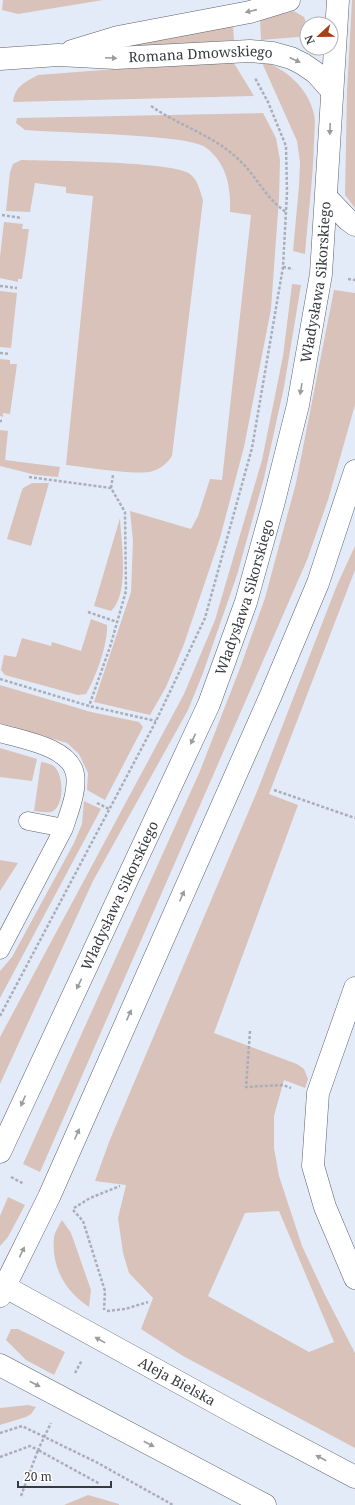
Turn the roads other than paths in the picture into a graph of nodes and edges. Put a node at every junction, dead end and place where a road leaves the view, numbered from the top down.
1 (289, 0) edge
2 (338, 0) edge
3 (58, 55) junction
4 (0, 59) edge
5 (331, 90) junction
6 (327, 198) junction
7 (355, 225) edge
8 (355, 471) edge
9 (0, 733) edge
10 (28, 821) dead end
11 (64, 828) junction
12 (0, 950) edge
13 (355, 988) edge
14 (0, 1152) edge
15 (355, 1278) edge
16 (2, 1289) edge
17 (0, 1365) edge
18 (355, 1477) edge
19 (266, 1505) edge

1 -> 3 street, Romana Dmowskiego
2 - 5 street, Władysława Sikorskiego
3 - 4 street, Romana Dmowskiego
3 -> 5 street, Romana Dmowskiego
5 -> 6 street, Władysława Sikorskiego
6 - 7 street
6 -> 14 street, Władysława Sikorskiego
16 -> 8 street
9 - 11 lane
10 - 11 lane
11 - 12 lane
13 - 15 street
18 -> 16 street, Aleja Bielska
17 -> 19 street

